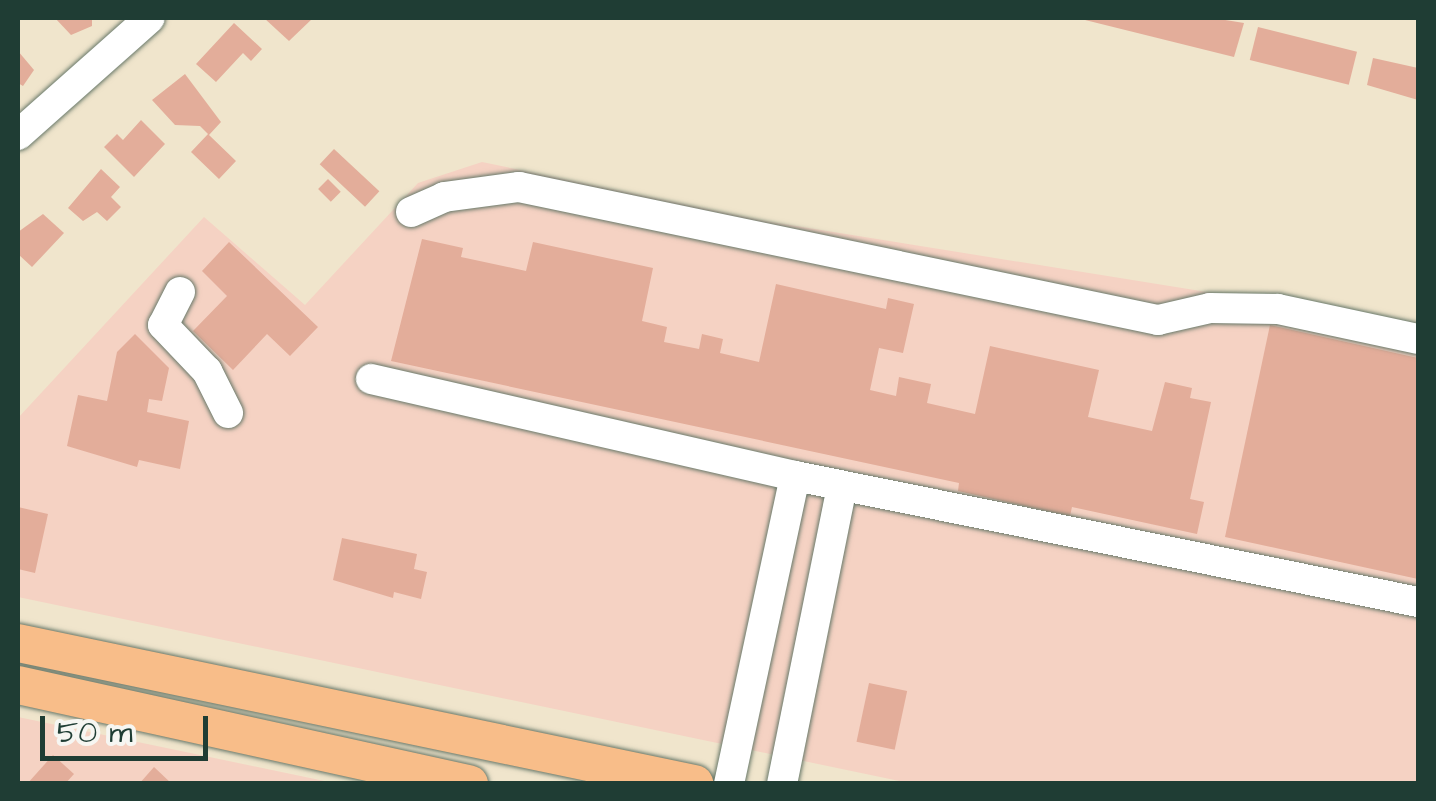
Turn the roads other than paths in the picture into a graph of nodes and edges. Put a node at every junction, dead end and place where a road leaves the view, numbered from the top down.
1 (150, 18) edge
2 (18, 135) edge
3 (410, 212) dead end
4 (180, 292) dead end
5 (1418, 339) edge
6 (371, 378) dead end
7 (228, 413) dead end
8 (795, 476) junction
9 (842, 486) junction
10 (768, 601) junction
11 (1418, 602) edge
12 (817, 611) junction
13 (18, 643) edge
14 (18, 685) edge
15 (469, 784) edge
16 (694, 784) edge
17 (729, 784) edge
18 (782, 784) edge

1 - 2 street
3 - 5 street
4 - 7 street
6 - 8 street
8 - 9 street
8 - 10 street
9 - 11 street
9 - 12 street
10 - 12 street
10 - 17 street
12 - 18 street
13 - 16 main road
14 - 15 main road

